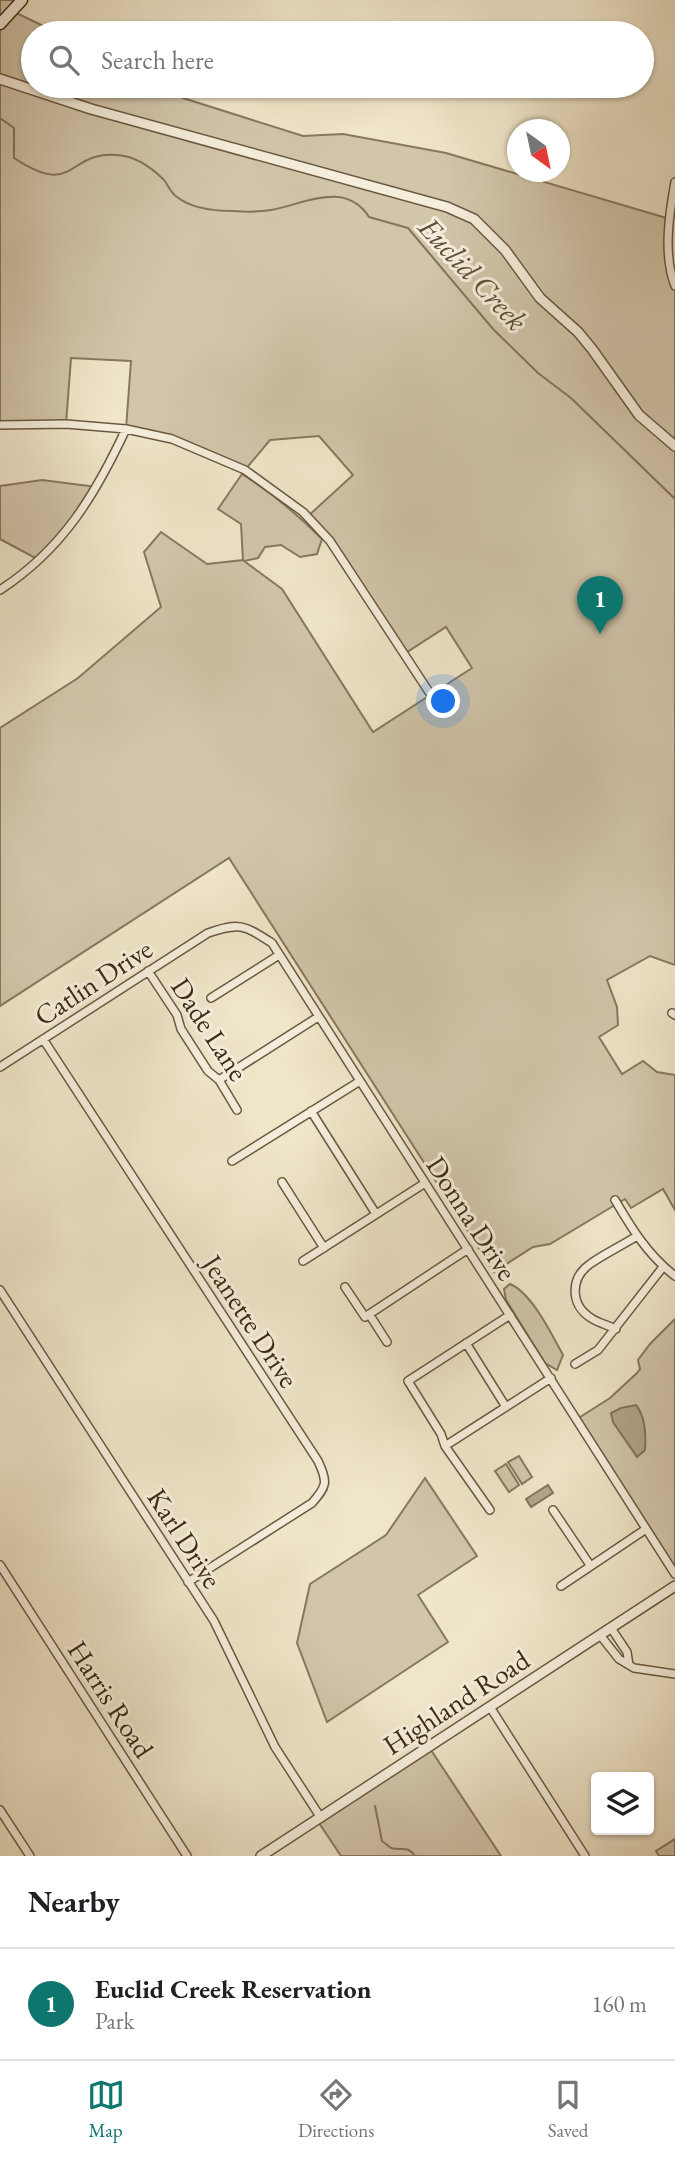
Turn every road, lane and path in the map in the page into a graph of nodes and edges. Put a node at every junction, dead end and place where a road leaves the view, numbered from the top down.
1 (22, 0) edge
2 (0, 24) edge
3 (0, 79) edge
4 (21, 86) edge
5 (58, 98) edge
6 (675, 182) edge
7 (675, 286) edge
8 (0, 425) edge
9 (126, 429) junction
10 (675, 446) edge
11 (0, 590) edge
12 (429, 692) dead end
13 (208, 933) joint
14 (279, 955) junction
15 (148, 971) junction
16 (211, 998) dead end
17 (318, 1017) junction
18 (43, 1039) junction
19 (0, 1067) edge
20 (219, 1080) junction
21 (360, 1081) junction
22 (237, 1110) dead end
23 (311, 1111) junction
24 (232, 1161) dead end
25 (282, 1182) dead end
26 (425, 1183) junction
27 (615, 1200) dead end
28 (376, 1214) junction
29 (637, 1237) junction
30 (324, 1248) junction
31 (468, 1249) junction
32 (303, 1261) dead end
33 (663, 1267) junction
34 (675, 1276) edge
35 (345, 1287) dead end
36 (0, 1290) edge
37 (369, 1314) junction
38 (510, 1315) junction
39 (616, 1329) junction
40 (387, 1342) dead end
41 (466, 1343) junction
42 (575, 1364) dead end
43 (551, 1378) junction
44 (506, 1406) junction
45 (445, 1446) junction
46 (490, 1510) dead end
47 (552, 1510) dead end
48 (646, 1529) junction
49 (0, 1565) edge
50 (590, 1565) junction
51 (675, 1574) edge
52 (188, 1582) junction
53 (561, 1586) dead end
54 (675, 1586) edge
55 (611, 1628) junction
56 (600, 1635) junction
57 (629, 1665) junction
58 (675, 1674) edge
59 (490, 1707) junction
60 (0, 1810) edge
61 (321, 1818) junction
62 (30, 1856) edge
63 (187, 1856) edge
64 (261, 1856) edge
65 (585, 1856) edge

1 - 2 main road
3 - 4 street
5 - 10 street
6 - 7 street
8 - 9 street
9 - 11 street
9 - 12 street
13 - 14 street, Donna Drive
13 - 15 street, Catlin Drive
14 - 16 street
14 - 17 street, Donna Drive
15 - 18 street, Catlin Drive
15 - 20 street, Dade Lane
17 - 20 street
17 - 21 street, Donna Drive
18 - 19 street, Catlin Drive
18 - 52 street, Jeanette Drive
20 - 22 street, Dade Lane
21 - 23 street
21 - 26 street, Donna Drive
23 - 24 street
23 - 28 street
25 - 30 street
26 - 28 street
26 - 31 street, Donna Drive
27 - 29 street
28 - 30 street
29 - 33 street
29 - 39 street
30 - 32 street
31 - 37 street
31 - 38 street, Donna Drive
33 - 34 street
33 - 39 street
35 - 37 street
36 - 52 street, Karl Drive
37 - 40 street
38 - 41 street
38 - 43 street, Donna Drive
39 - 42 street
41 - 44 street
41 - 45 street
43 - 44 street
43 - 48 street, Donna Drive
44 - 45 street
45 - 46 street
47 - 50 street
48 - 50 street
48 - 51 street, Donna Drive
49 - 63 street, Harris Road
50 - 53 street
52 - 61 street, Karl Drive
54 - 55 street, Highland Road
55 - 56 street, Highland Road
55 - 57 street
56 - 57 street
56 - 59 street, Highland Road
57 - 58 street
59 - 61 street, Highland Road
59 - 65 street
60 - 62 street
61 - 64 street, Highland Road

